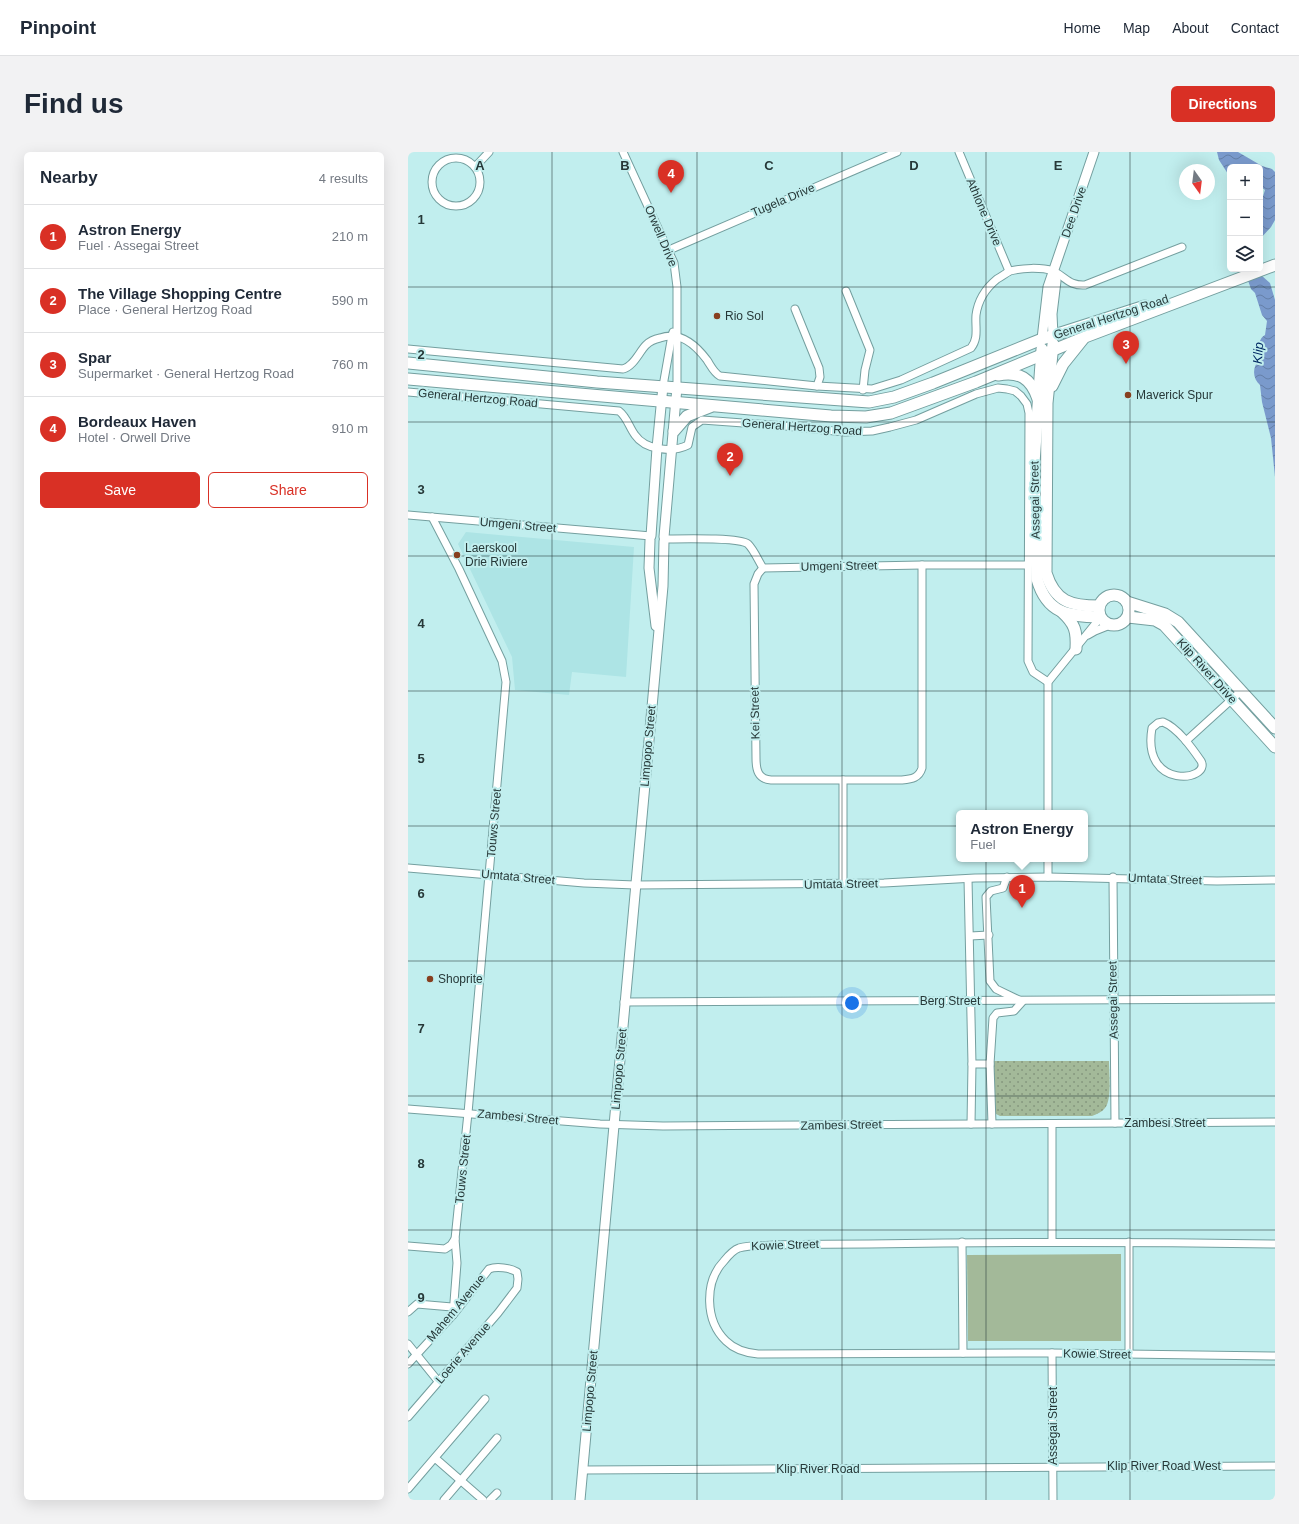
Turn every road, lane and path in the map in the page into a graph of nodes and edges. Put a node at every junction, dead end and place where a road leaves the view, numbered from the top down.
1 (489, 152) edge
2 (623, 152) edge
3 (897, 152) edge
4 (959, 152) edge
5 (1094, 152) edge
6 (475, 167) junction
7 (1182, 247) dead end
8 (669, 250) junction
9 (1275, 259) edge
10 (1263, 263) edge
11 (1275, 265) edge
12 (1009, 272) junction
13 (1053, 272) junction
14 (1242, 272) edge
15 (1227, 280) junction
16 (846, 291) dead end
17 (795, 309) dead end
18 (675, 336) junction
19 (1085, 337) junction
20 (1048, 338) junction
21 (408, 349) edge
22 (1053, 350) junction
23 (1041, 354) junction
24 (408, 363) edge
25 (984, 378) junction
26 (408, 380) edge
27 (663, 386) junction
28 (817, 386) junction
29 (678, 387) junction
30 (863, 390) junction
31 (408, 392) edge
32 (1043, 399) junction
33 (661, 401) junction
34 (676, 402) junction
35 (714, 406) junction
36 (674, 431) junction
37 (657, 448) junction
38 (672, 449) junction
39 (408, 515) edge
40 (432, 518) junction
41 (651, 538) junction
42 (664, 539) junction
43 (922, 565) junction
44 (1028, 565) junction
45 (763, 568) junction
46 (1127, 602) junction
47 (1099, 606) junction
48 (1061, 611) junction
49 (1100, 617) junction
50 (1128, 617) junction
51 (1110, 625) junction
52 (658, 637) junction
53 (1083, 639) junction
54 (1076, 649) junction
55 (1048, 682) junction
56 (1236, 694) junction
57 (1275, 728) edge
58 (1186, 741) junction
59 (1275, 747) edge
60 (843, 780) junction
61 (1048, 810) edge
62 (1048, 862) edge
63 (408, 868) edge
64 (490, 875) junction
65 (1048, 877) junction
66 (1113, 877) junction
67 (1007, 878) junction
68 (968, 879) junction
69 (1275, 880) edge
70 (843, 884) junction
71 (635, 885) junction
72 (989, 935) junction
73 (970, 936) junction
74 (1113, 999) junction
75 (1275, 999) edge
76 (971, 1001) junction
77 (1022, 1001) junction
78 (624, 1002) junction
79 (972, 1064) junction
80 (990, 1064) junction
81 (408, 1109) edge
82 (468, 1113) junction
83 (1275, 1122) edge
84 (1115, 1123) junction
85 (971, 1124) junction
86 (992, 1124) junction
87 (1052, 1124) junction
88 (614, 1125) junction
89 (455, 1239) junction
90 (1052, 1241) junction
91 (962, 1242) junction
92 (1129, 1242) junction
93 (1275, 1244) edge
94 (408, 1246) edge
95 (488, 1271) joint
96 (452, 1311) junction
97 (408, 1312) edge
98 (408, 1344) edge
99 (963, 1353) junction
100 (1052, 1353) junction
101 (416, 1354) junction
102 (1129, 1354) junction
103 (1275, 1356) edge
104 (408, 1364) edge
105 (438, 1381) junction
106 (485, 1399) dead end
107 (408, 1418) edge
108 (498, 1438) dead end
109 (434, 1458) junction
110 (1275, 1466) edge
111 (1053, 1467) junction
112 (583, 1470) junction
113 (460, 1480) junction
114 (408, 1489) edge
115 (497, 1493) dead end
116 (444, 1500) edge
117 (483, 1500) edge
118 (490, 1500) edge
119 (580, 1500) edge
120 (1054, 1500) edge

1 - 6 street
2 - 8 street, Orwell Drive
3 - 8 street, Tugela Drive
4 - 12 street, Athlone Drive
5 - 13 street, Dee Drive
6 - 6 street
7 - 13 street
8 - 18 street, Orwell Drive
9 - 10 main road
11 - 15 main road, General Hertzog Road
12 - 13 street
12 - 30 street
13 - 20 street, Dee Drive
14 - 15 main road, General Hertzog Road
15 - 19 main road, General Hertzog Road
15 - 20 main road, General Hertzog Road
16 - 30 street
17 - 28 street
18 - 21 street
18 - 27 street, Orwell Drive
18 - 28 street
18 - 29 street, Orwell Drive
19 - 22 main road, General Hertzog Road
19 - 32 main road
20 - 22 main road, Assegai Street
20 - 23 main road, Assegai Street
20 - 29 main road, General Hertzog Road
22 - 23 main road, General Hertzog Road
22 - 32 main road, Assegai Street
23 - 25 main road, General Hertzog Road
23 - 32 main road, Assegai Street
24 - 27 main road, General Hertzog Road
25 - 32 main road
25 - 35 main road, General Hertzog Road
26 - 33 main road, General Hertzog Road
27 - 29 main road, General Hertzog Road
27 - 33 street, Limpopo Street
28 - 30 street
29 - 34 street, Limpopo Street
31 - 37 street, General Hertzog Road
32 - 47 main road, Assegai Street
32 - 48 main road, Assegai Street
33 - 34 main road, General Hertzog Road
33 - 37 street, Limpopo Street
34 - 35 main road, General Hertzog Road
34 - 36 street, Limpopo Street
35 - 36 main road
36 - 38 street, Limpopo Street
37 - 38 street, General Hertzog Road
37 - 41 street, Limpopo Street
38 - 42 street, Limpopo Street
38 - 44 street, General Hertzog Road
39 - 40 street, Umgeni Street
40 - 41 street, Umgeni Street
40 - 64 street, Touws Street
41 - 42 street
41 - 52 street, Limpopo Street
42 - 45 street
42 - 52 street, Limpopo Street
43 - 44 street, Umgeni Street
43 - 45 street, Umgeni Street
43 - 60 street, Kei Street
44 - 55 street, General Hertzog Road
45 - 60 street, Kei Street
46 - 47 main road, Klip River Drive
46 - 50 main road
46 - 56 main road, Klip River Drive
47 - 49 main road
48 - 49 main road, Assegai Street
48 - 54 main road
49 - 51 main road
49 - 53 street
50 - 51 main road
50 - 56 main road, Klip River Drive
51 - 53 street
52 - 71 street, Limpopo Street
53 - 54 street
54 - 55 street
55 - 61 street
56 - 57 main road, Klip River Drive
56 - 58 street
56 - 59 main road, Klip River Drive
58 - 58 street
60 - 70 street
62 - 65 street
63 - 64 street, Umtata Street
64 - 71 street, Umtata Street
64 - 82 street, Touws Street
65 - 66 street, Umtata Street
65 - 67 street, Umtata Street
66 - 69 street, Umtata Street
66 - 74 street, Assegai Street
67 - 68 street, Umtata Street
67 - 72 street
68 - 70 street, Umtata Street
68 - 73 street
70 - 71 street, Umtata Street
71 - 78 street, Limpopo Street
72 - 73 street
72 - 77 street
73 - 76 street
74 - 75 street, Berg Street
74 - 77 street, Berg Street
74 - 84 street, Assegai Street
76 - 77 street, Berg Street
76 - 78 street, Berg Street
76 - 79 street
77 - 80 street
78 - 88 street, Limpopo Street
79 - 80 street
79 - 85 street
80 - 86 street
81 - 82 street, Zambesi Street
82 - 88 street, Zambesi Street
82 - 89 street, Touws Street
83 - 84 street, Zambesi Street
84 - 87 street, Zambesi Street
85 - 86 street, Zambesi Street
85 - 88 street, Zambesi Street
86 - 87 street, Zambesi Street
87 - 90 street
88 - 112 street, Limpopo Street
89 - 94 street
89 - 96 street, Touws Street
90 - 91 street, Kowie Street
90 - 92 street, Kowie Street
91 - 99 street
91 - 99 street, Kowie Street
92 - 93 street, Kowie Street
92 - 102 street
95 - 96 street, Mahem Avenue
95 - 105 street, Loerie Avenue
96 - 97 street
96 - 101 street, Mahem Avenue
98 - 101 street
99 - 100 street, Kowie Street
100 - 102 street, Kowie Street
100 - 111 street, Assegai Street
101 - 104 street, Mahem Avenue
101 - 105 street
102 - 103 street, Kowie Street
105 - 107 street, Loerie Avenue
106 - 109 street
108 - 113 street
109 - 113 street
109 - 114 street
110 - 111 street, Klip River Road West
111 - 112 street, Klip River Road
111 - 120 street, Assegai Street
112 - 119 street, Limpopo Street
113 - 116 street
113 - 117 street
115 - 118 street

